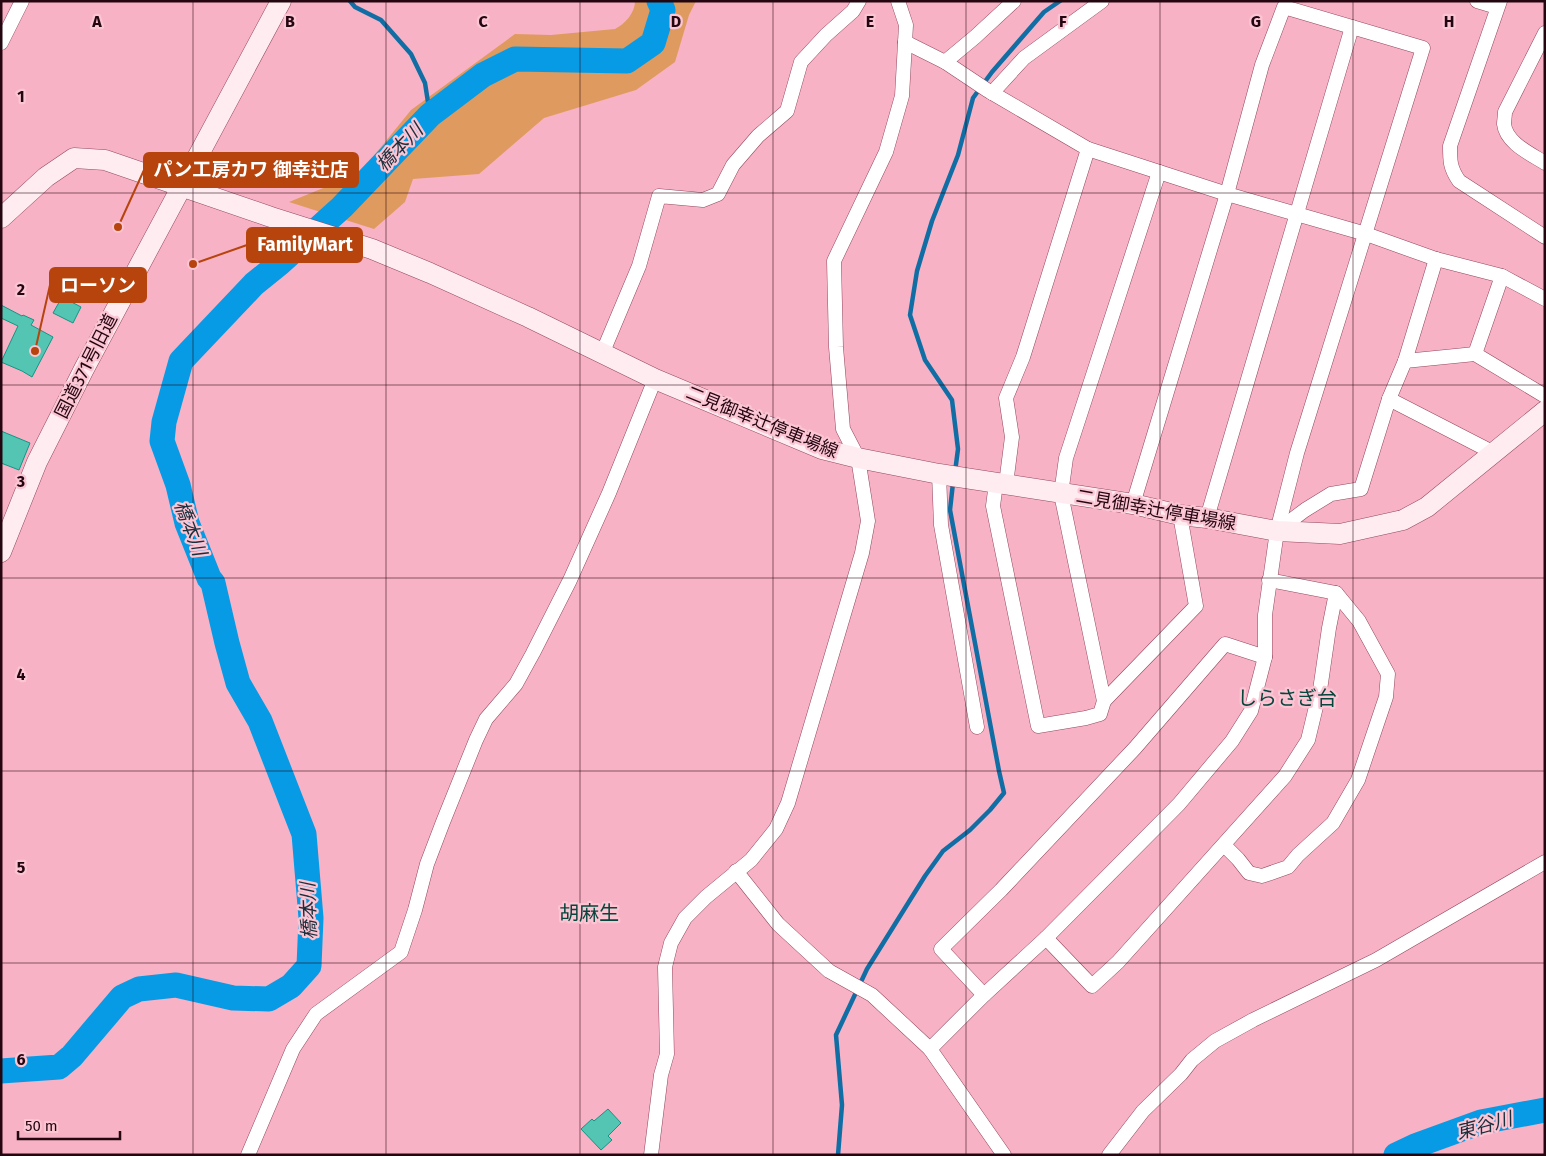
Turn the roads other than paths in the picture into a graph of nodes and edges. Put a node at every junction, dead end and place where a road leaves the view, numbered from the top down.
1 (22, 1) edge
2 (281, 1) edge
3 (859, 1) edge
4 (898, 1) edge
5 (1014, 1) edge
6 (1102, 1) edge
7 (1478, 1) edge
8 (1285, 4) edge
9 (1498, 4) edge
10 (1352, 27) junction
11 (1545, 33) edge
12 (905, 42) junction
13 (1, 44) edge
14 (950, 66) junction
15 (990, 91) junction
16 (1088, 149) junction
17 (1545, 163) edge
18 (1159, 172) junction
19 (181, 186) junction
20 (1227, 194) junction
21 (1297, 215) junction
22 (1, 218) edge
23 (1366, 234) junction
24 (1545, 237) edge
25 (1436, 259) junction
26 (1502, 276) junction
27 (1545, 299) edge
28 (602, 354) junction
29 (1475, 354) junction
30 (1405, 361) junction
31 (655, 379) junction
32 (1545, 396) edge
33 (1389, 399) junction
34 (1545, 411) edge
35 (1494, 453) junction
36 (858, 458) junction
37 (940, 475) junction
38 (1001, 484) junction
39 (1061, 494) junction
40 (1133, 504) junction
41 (1180, 515) junction
42 (1207, 518) junction
43 (1277, 531) junction
44 (1, 552) edge
45 (1269, 580) junction
46 (1336, 593) junction
47 (1264, 657) junction
48 (1104, 702) junction
49 (977, 727) dead end
50 (1224, 845) junction
51 (1545, 862) edge
52 (736, 870) junction
53 (1046, 938) junction
54 (984, 995) junction
55 (930, 1049) junction
56 (248, 1155) edge
57 (651, 1155) edge
58 (1004, 1155) edge
59 (1108, 1155) edge

1 - 13 street
2 - 19 main road, 国道371号旧道
3 - 28 street
4 - 12 street
5 - 14 street
6 - 15 street
7 - 9 street
8 - 10 street
8 - 20 street
9 - 24 street
10 - 21 street
10 - 23 street
11 - 17 street
12 - 14 street
12 - 36 street
14 - 15 street
15 - 16 street
16 - 18 street
16 - 38 street
18 - 20 street
18 - 39 street
19 - 22 main road, 二見御幸辻停車場線
19 - 28 main road, 二見御幸辻停車場線
19 - 44 main road, 国道371号旧道
20 - 21 street
20 - 40 street
21 - 23 street
21 - 42 street
23 - 25 street
23 - 43 street
25 - 26 street
25 - 30 street
26 - 27 street
26 - 29 street
28 - 31 main road, 二見御幸辻停車場線
29 - 30 street
29 - 32 street
30 - 33 street
31 - 36 main road, 二見御幸辻停車場線
31 - 56 street
33 - 35 street
33 - 43 street
34 - 35 main road, 二見御幸辻停車場線
35 - 43 main road, 二見御幸辻停車場線
36 - 37 main road, 二見御幸辻停車場線
36 - 52 street
37 - 38 main road, 二見御幸辻停車場線
37 - 49 street
38 - 39 main road, 二見御幸辻停車場線
38 - 48 street
39 - 40 main road, 二見御幸辻停車場線
39 - 48 street
40 - 41 main road, 二見御幸辻停車場線
41 - 42 main road, 二見御幸辻停車場線
41 - 48 street
42 - 43 main road, 二見御幸辻停車場線
43 - 45 street
45 - 46 street
45 - 47 street
46 - 50 street
46 - 50 street
47 - 53 street
47 - 54 street
50 - 53 street
51 - 59 street
52 - 55 street
52 - 57 street
53 - 54 street
54 - 55 street
55 - 58 street

